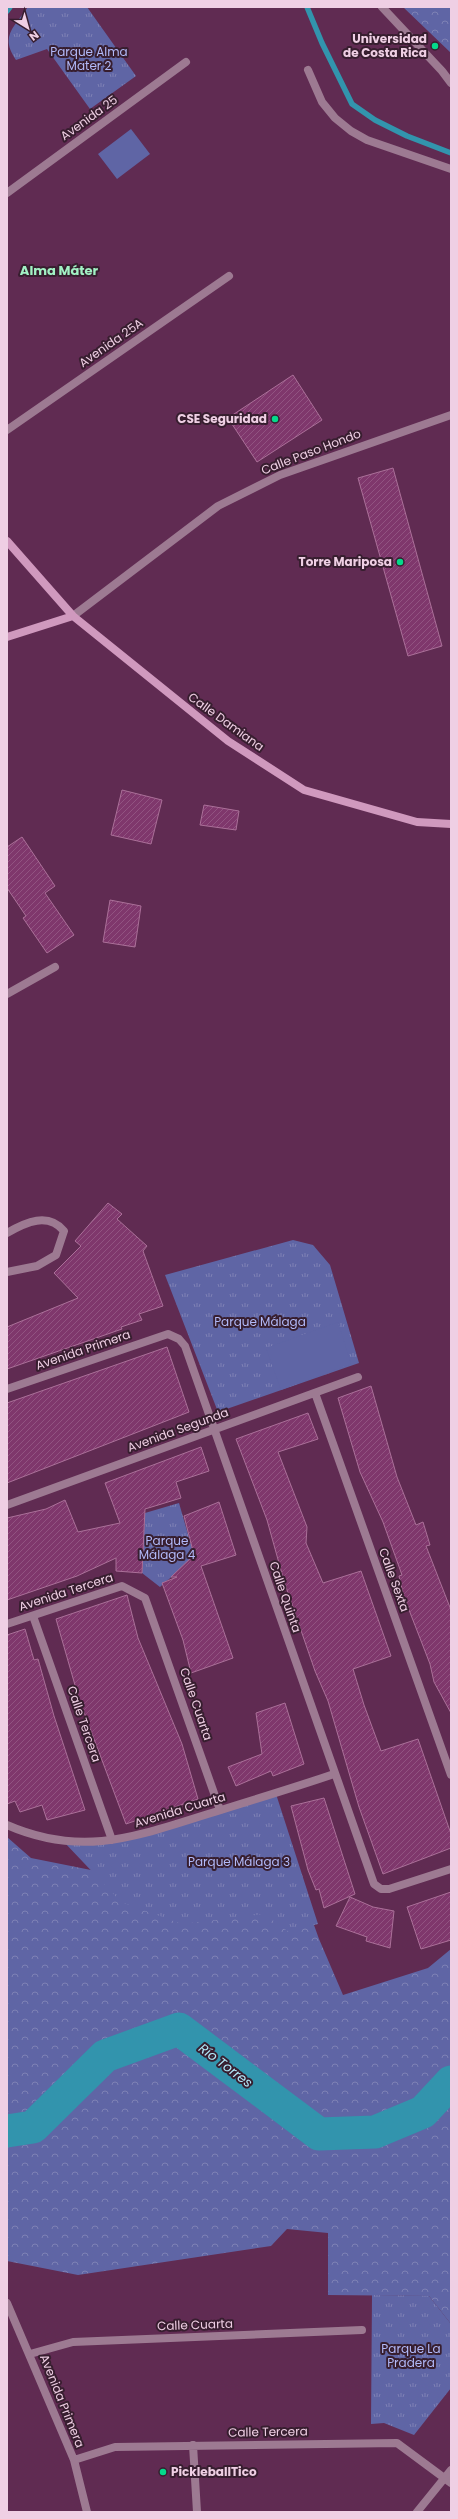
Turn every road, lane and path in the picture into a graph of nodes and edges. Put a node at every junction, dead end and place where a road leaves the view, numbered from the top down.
1 (382, 7) edge
2 (186, 62) dead end
3 (308, 70) dead end
4 (451, 84) edge
5 (451, 169) edge
6 (7, 194) edge
7 (229, 276) dead end
8 (451, 414) edge
9 (7, 430) edge
10 (7, 541) edge
11 (73, 616) junction
12 (7, 637) edge
13 (451, 824) edge
14 (56, 967) dead end
15 (7, 994) edge
16 (7, 1233) edge
17 (7, 1272) edge
18 (168, 1334) joint
19 (358, 1377) dead end
20 (7, 1389) edge
21 (315, 1393) junction
22 (213, 1430) junction
23 (7, 1505) edge
24 (149, 1606) joint
25 (33, 1616) junction
26 (7, 1624) edge
27 (334, 1774) junction
28 (451, 1775) edge
29 (220, 1810) junction
30 (7, 1825) edge
31 (112, 1840) junction
32 (451, 1869) edge
33 (7, 2303) edge
34 (362, 2330) dead end
35 (30, 2354) junction
36 (193, 2445) junction
37 (74, 2460) junction
38 (451, 2470) edge
39 (448, 2481) edge
40 (87, 2512) edge
41 (197, 2512) edge
42 (417, 2512) edge

1 - 4 street
2 - 6 street, Avenida 25
3 - 5 street
7 - 9 street, Avenida 25A
8 - 11 street, Calle Paso Hondo
10 - 11 street, Calle Damiana
11 - 12 street
11 - 13 street, Calle Damiana
14 - 15 street
16 - 17 street
18 - 20 street, Avenida Primera
18 - 22 street, Calle Quinta
19 - 21 street, Avenida Segunda
21 - 22 street, Avenida Segunda
21 - 28 street, Calle Sexta
22 - 23 street, Avenida Segunda
22 - 27 street, Calle Quinta
24 - 25 street, Avenida Tercera
24 - 29 street, Calle Cuarta
25 - 26 street, Avenida Tercera
25 - 31 street, Calle Tercera
27 - 29 street, Avenida Cuarta
27 - 32 street, Calle Quinta
29 - 31 street, Avenida Cuarta
30 - 31 street, Avenida Cuarta
33 - 35 street, Avenida Primera
34 - 35 street, Calle Cuarta
35 - 37 street, Avenida Primera
36 - 37 street, Calle Tercera
36 - 39 street, Calle Tercera
36 - 41 street
37 - 40 street, Avenida Primera
38 - 39 street
39 - 42 street

